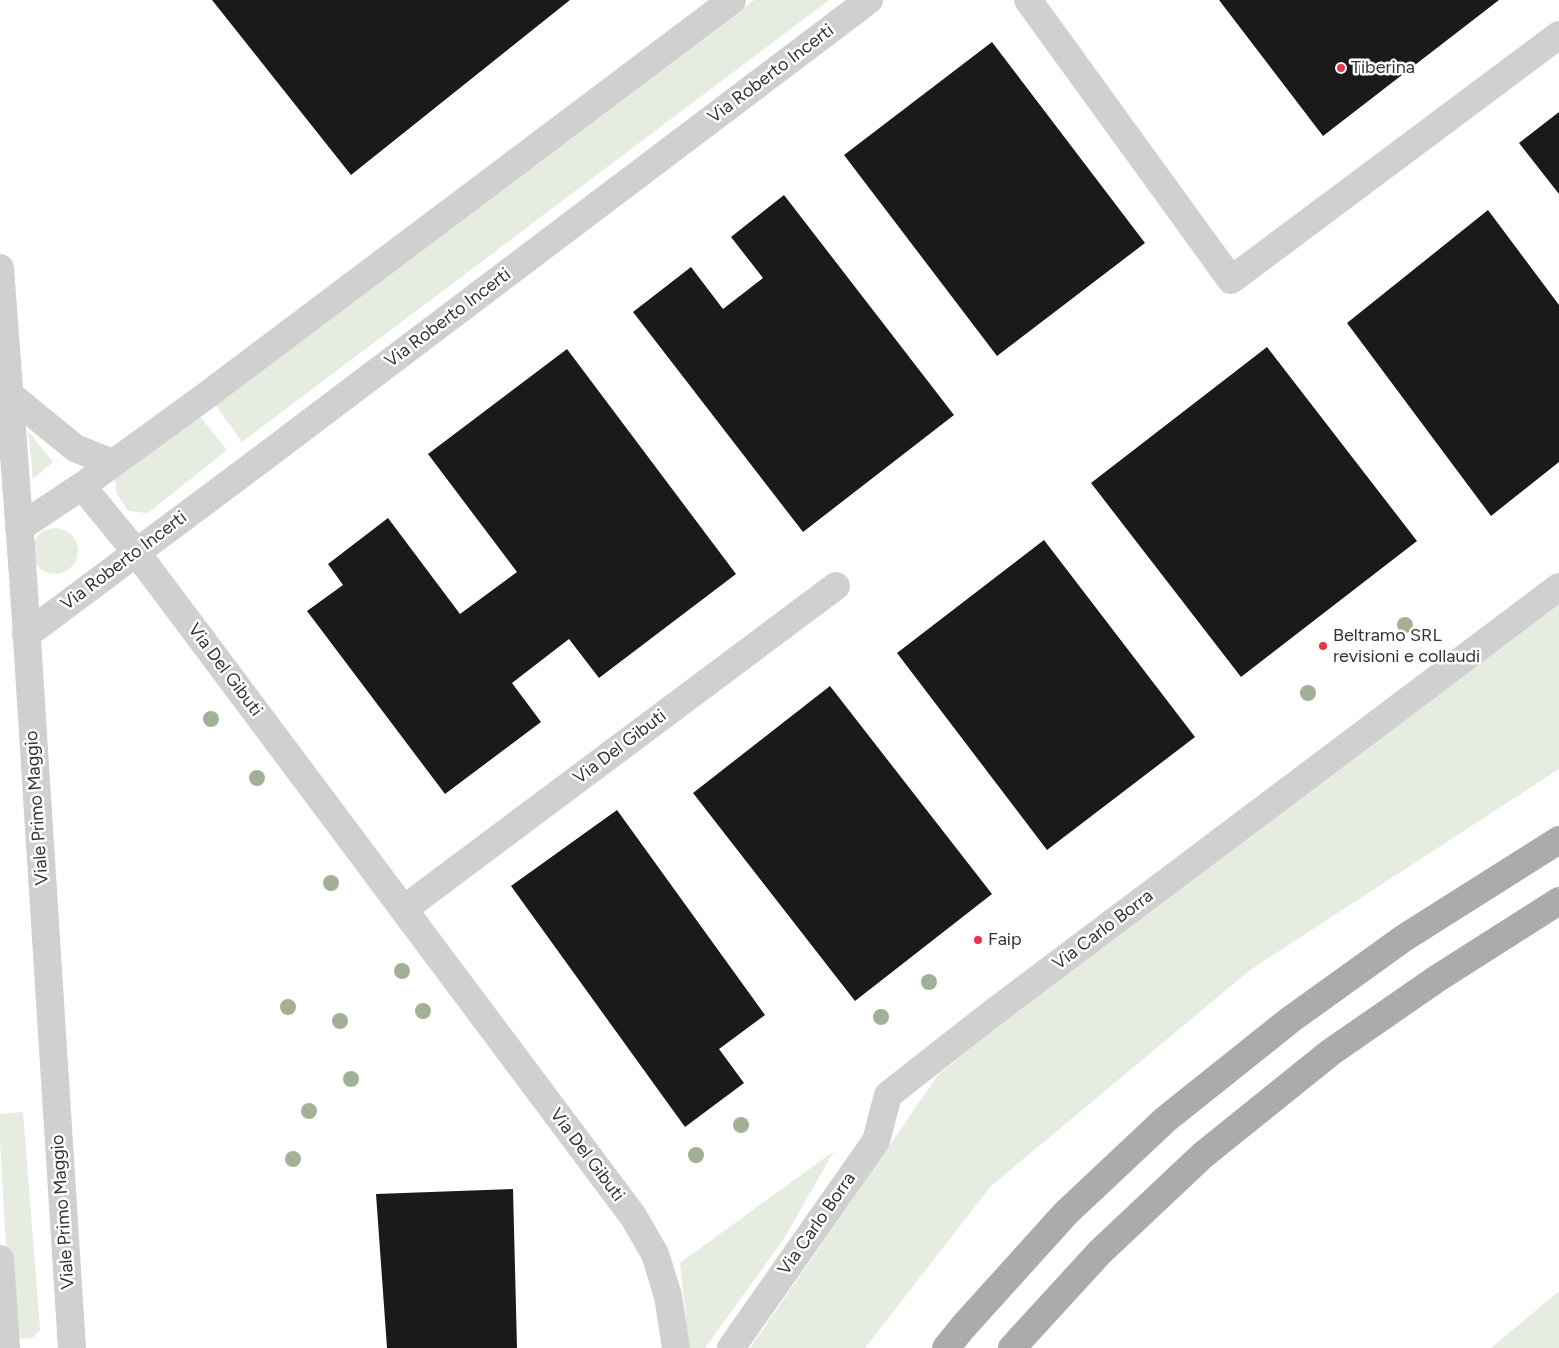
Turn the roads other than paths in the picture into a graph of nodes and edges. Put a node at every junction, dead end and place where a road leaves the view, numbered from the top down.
1 (732, 0) edge
2 (869, 0) edge
3 (1028, 0) edge
4 (1559, 35) edge
5 (0, 268) edge
6 (9, 394) junction
7 (112, 463) junction
8 (82, 486) junction
9 (19, 528) junction
10 (136, 552) junction
11 (11, 578) edge
12 (836, 586) dead end
13 (1559, 587) edge
14 (26, 635) junction
15 (1559, 840) edge
16 (1559, 901) edge
17 (404, 908) junction
18 (0, 1259) edge
19 (6, 1348) edge
20 (72, 1348) edge
21 (676, 1348) edge
22 (731, 1348) edge
23 (946, 1348) edge
24 (1012, 1348) edge

1 - 7 street
2 - 10 street, Via Roberto Incerti
3 - 4 street
5 - 6 street, Viale Primo Maggio
6 - 7 street
6 - 9 street, Viale Primo Maggio
7 - 8 street
8 - 9 street
8 - 10 street, Via Del Gibuti
9 - 11 street, Viale Primo Maggio
10 - 14 street, Via Roberto Incerti
10 - 17 street, Via Del Gibuti
11 - 14 street, Viale Primo Maggio
12 - 17 street, Via Del Gibuti
13 - 22 street, Via Carlo Borra
14 - 20 street, Viale Primo Maggio
15 - 23 main road
16 - 24 main road
17 - 21 street, Via Del Gibuti
18 - 19 street

